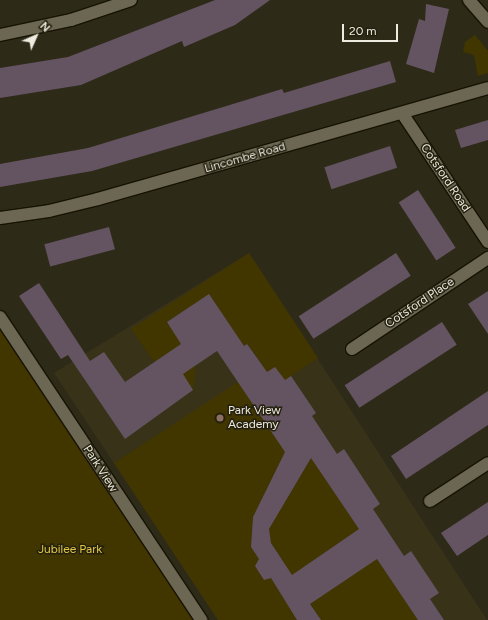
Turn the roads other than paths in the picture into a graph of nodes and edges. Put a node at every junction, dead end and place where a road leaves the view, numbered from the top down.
1 (131, 0) edge
2 (469, 0) edge
3 (488, 22) edge
4 (0, 35) edge
5 (488, 88) edge
6 (402, 113) junction
7 (0, 218) edge
8 (488, 242) edge
9 (488, 258) edge
10 (0, 317) edge
11 (352, 348) dead end
12 (488, 463) edge
13 (430, 501) dead end
14 (201, 620) edge

1 - 4 street
2 - 3 street
5 - 6 street, Lincombe Road
6 - 7 street, Lincombe Road
6 - 8 street, Cotsford Road
9 - 11 street, Cotsford Place
10 - 14 street, Park View
12 - 13 street

